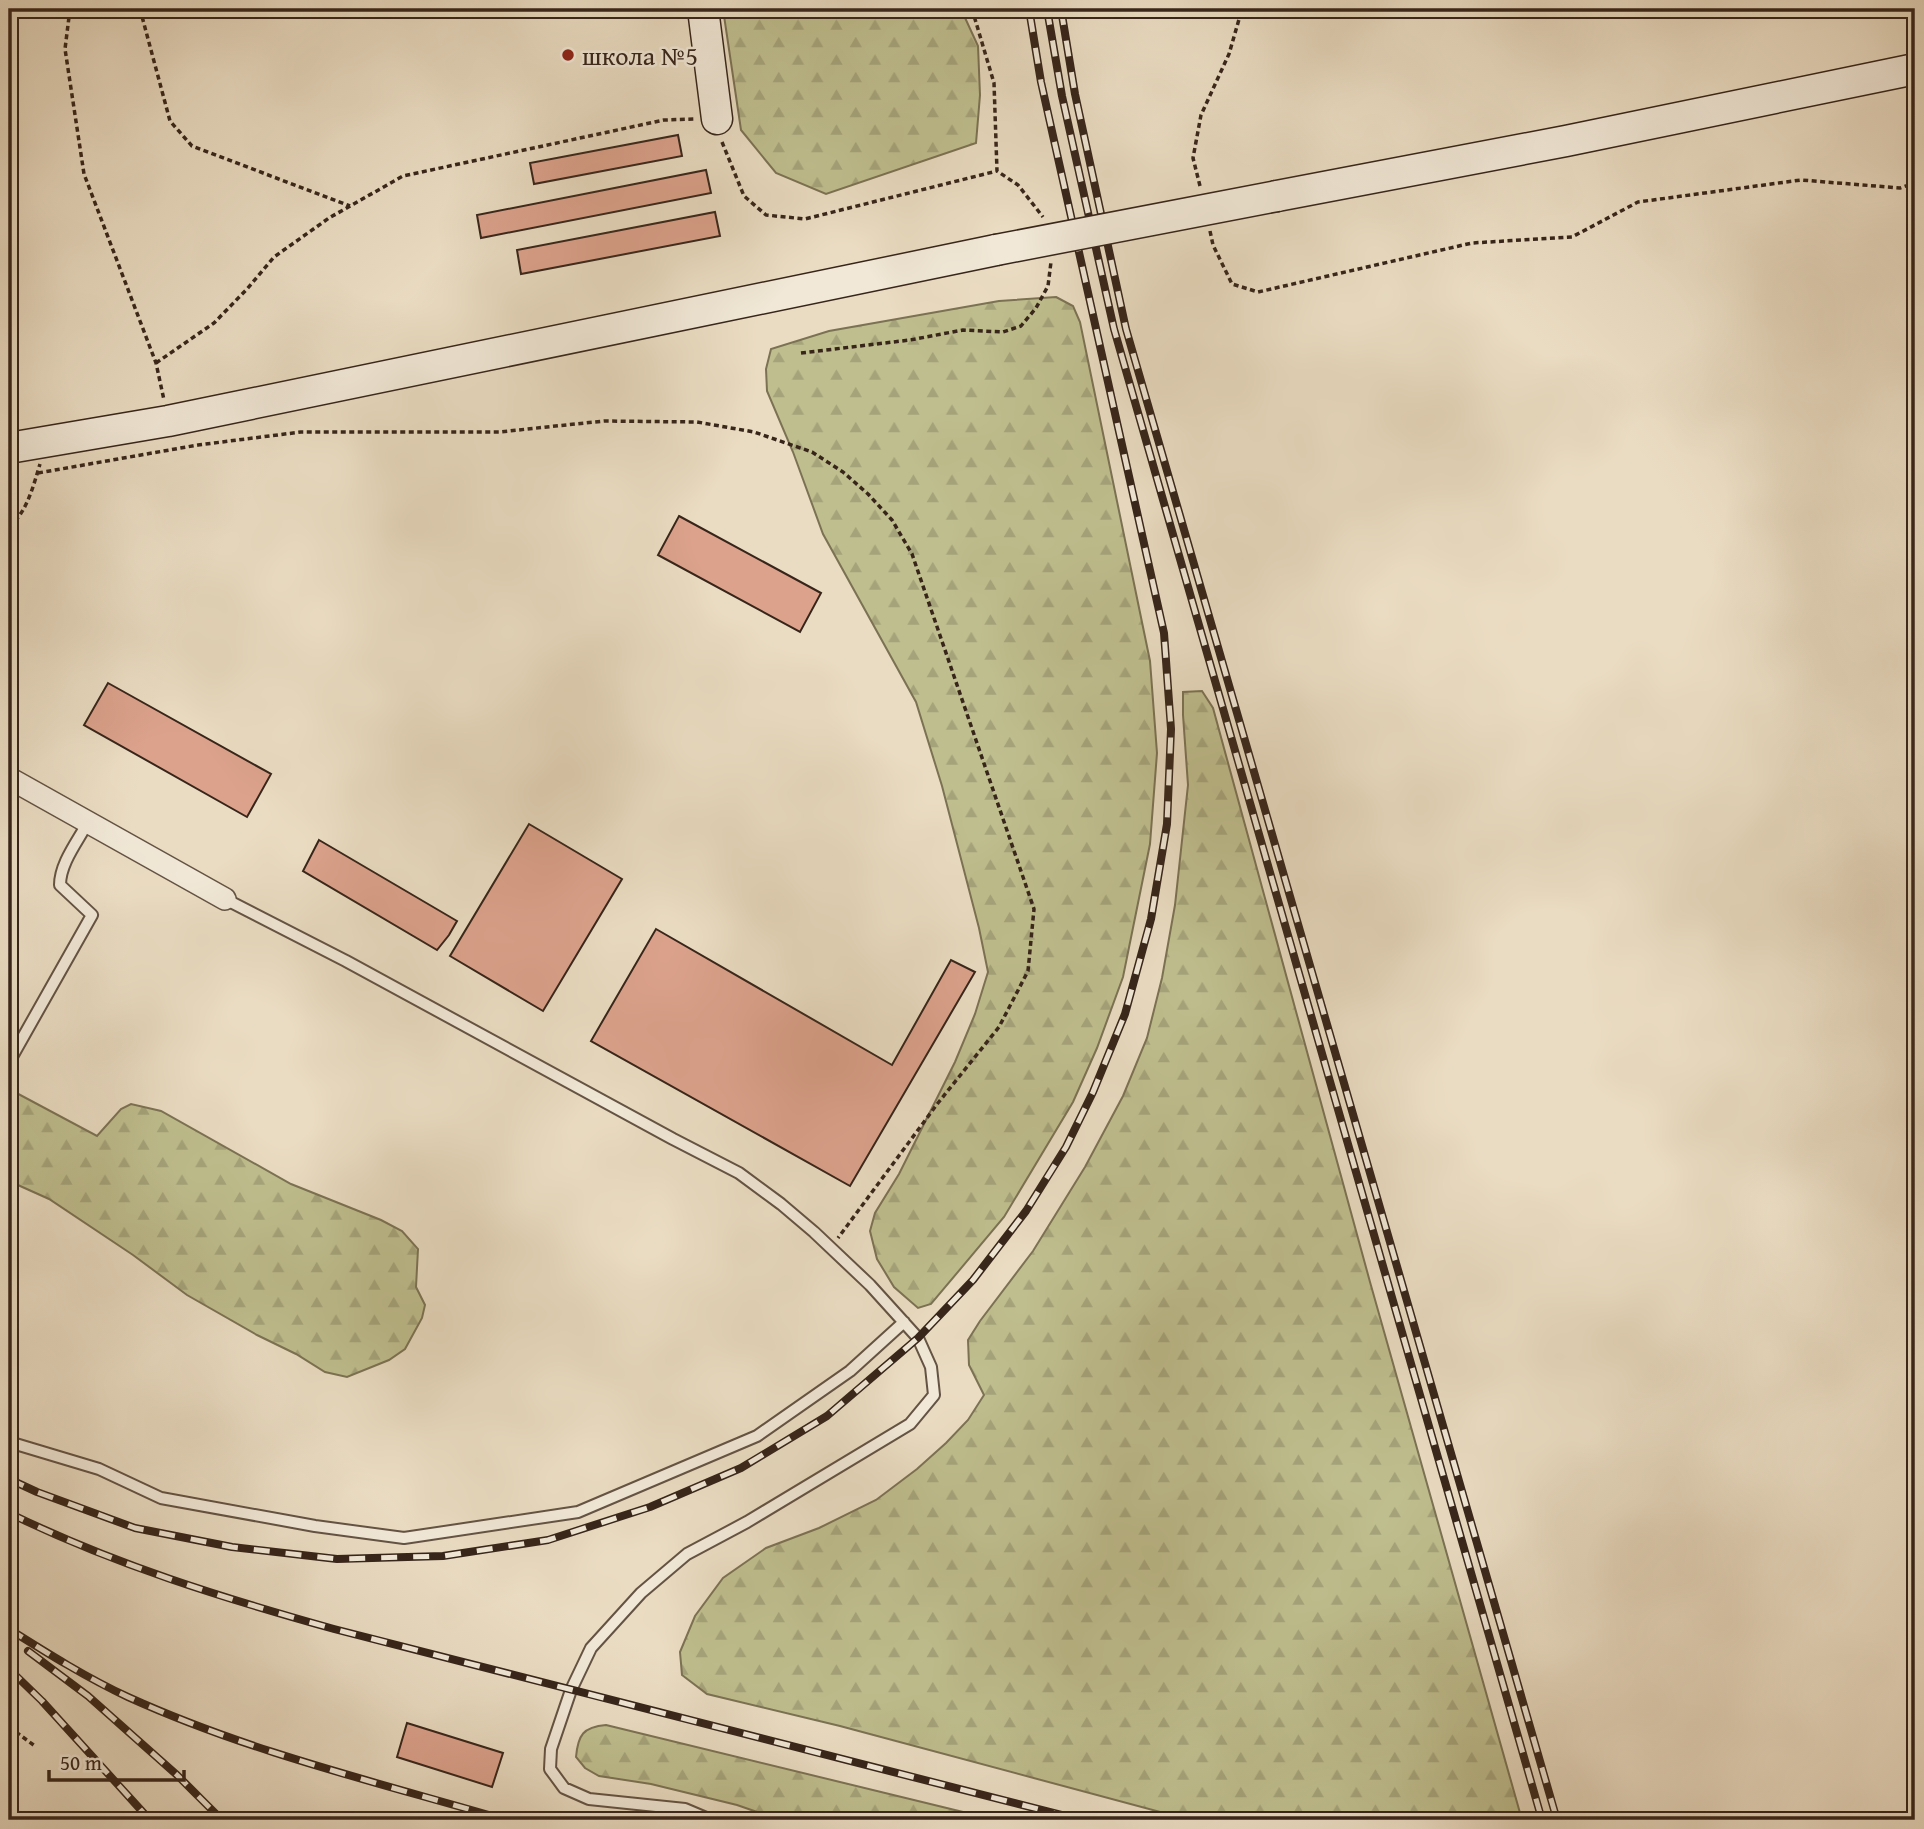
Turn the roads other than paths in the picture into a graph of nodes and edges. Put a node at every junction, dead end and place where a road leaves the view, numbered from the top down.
1 (703, 9) edge
2 (1915, 68) edge
3 (717, 118) road end
4 (9, 448) edge
5 (9, 778) edge
6 (88, 822) junction
7 (225, 899) joint
8 (9, 1062) edge
9 (904, 1322) junction
10 (9, 1442) edge
11 (711, 1820) edge

1 - 3 main road
2 - 4 main road, bridge
5 - 6 street
6 - 7 street
6 - 8 lane
7 - 9 lane
9 - 10 lane
9 - 11 lane

